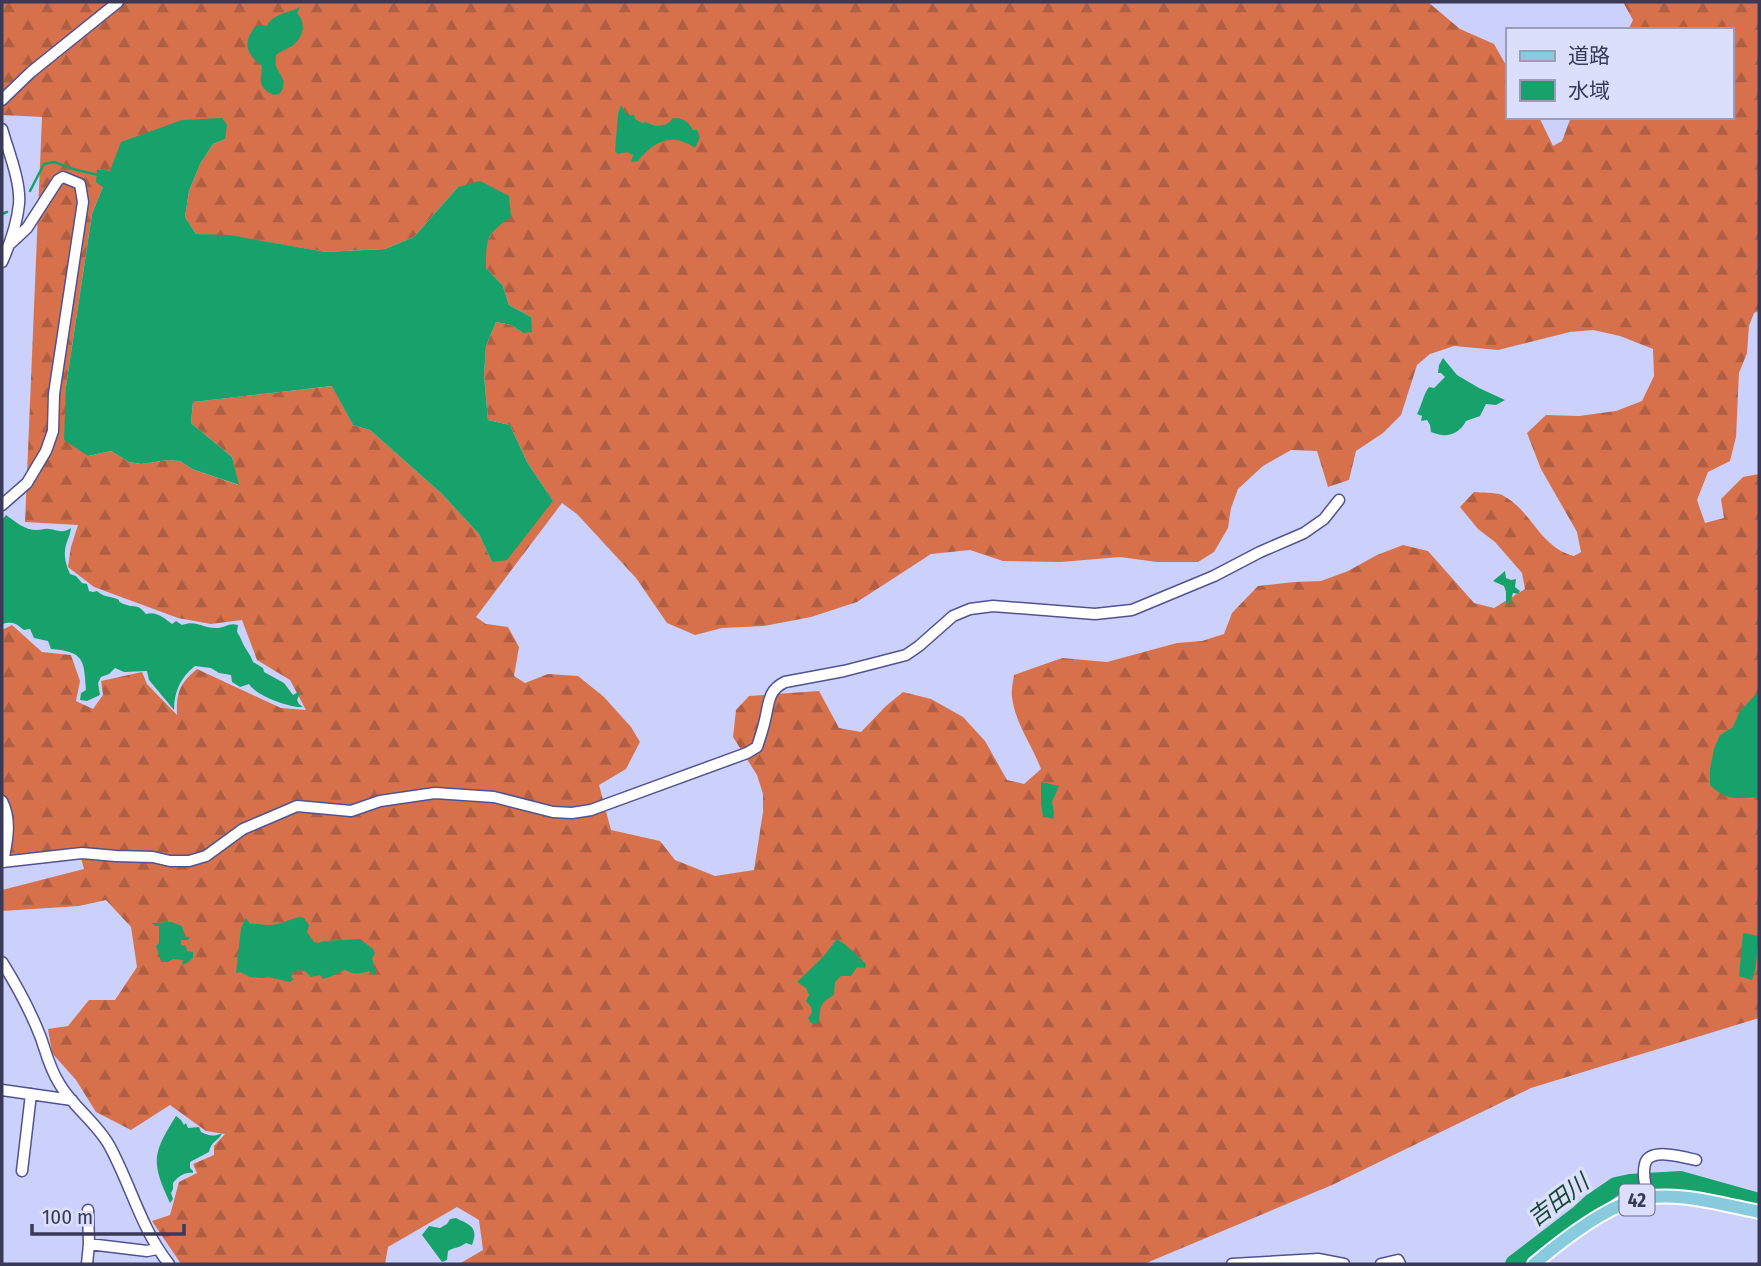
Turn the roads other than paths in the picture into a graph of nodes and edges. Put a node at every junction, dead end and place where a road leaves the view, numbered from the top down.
1 (118, 2) edge
2 (2, 100) edge
3 (2, 129) edge
4 (11, 243) junction
5 (2, 262) edge
6 (1339, 500) dead end
7 (3, 504) edge
8 (2, 801) edge
9 (3, 862) edge
10 (2, 962) edge
11 (2, 1090) edge
12 (31, 1094) junction
13 (72, 1100) junction
14 (1696, 1160) dead end
15 (22, 1171) dead end
16 (1647, 1194) junction
17 (88, 1210) dead end
18 (1759, 1212) edge
19 (89, 1244) junction
20 (157, 1249) junction
21 (87, 1264) edge
22 (169, 1264) edge
23 (1232, 1264) edge
24 (1344, 1264) edge
25 (1381, 1264) edge
26 (1400, 1264) edge
27 (1534, 1264) edge

1 - 2 street
3 - 4 street
4 - 5 street
4 - 7 street
6 - 9 street
8 - 9 street
10 - 13 street
11 - 12 street
12 - 13 street
12 - 15 street
13 - 20 street
14 - 16 street
16 - 18 main road, 42
16 - 27 main road, 42
17 - 19 street
19 - 20 street
19 - 21 street
20 - 22 street
23 - 24 street
25 - 26 street

